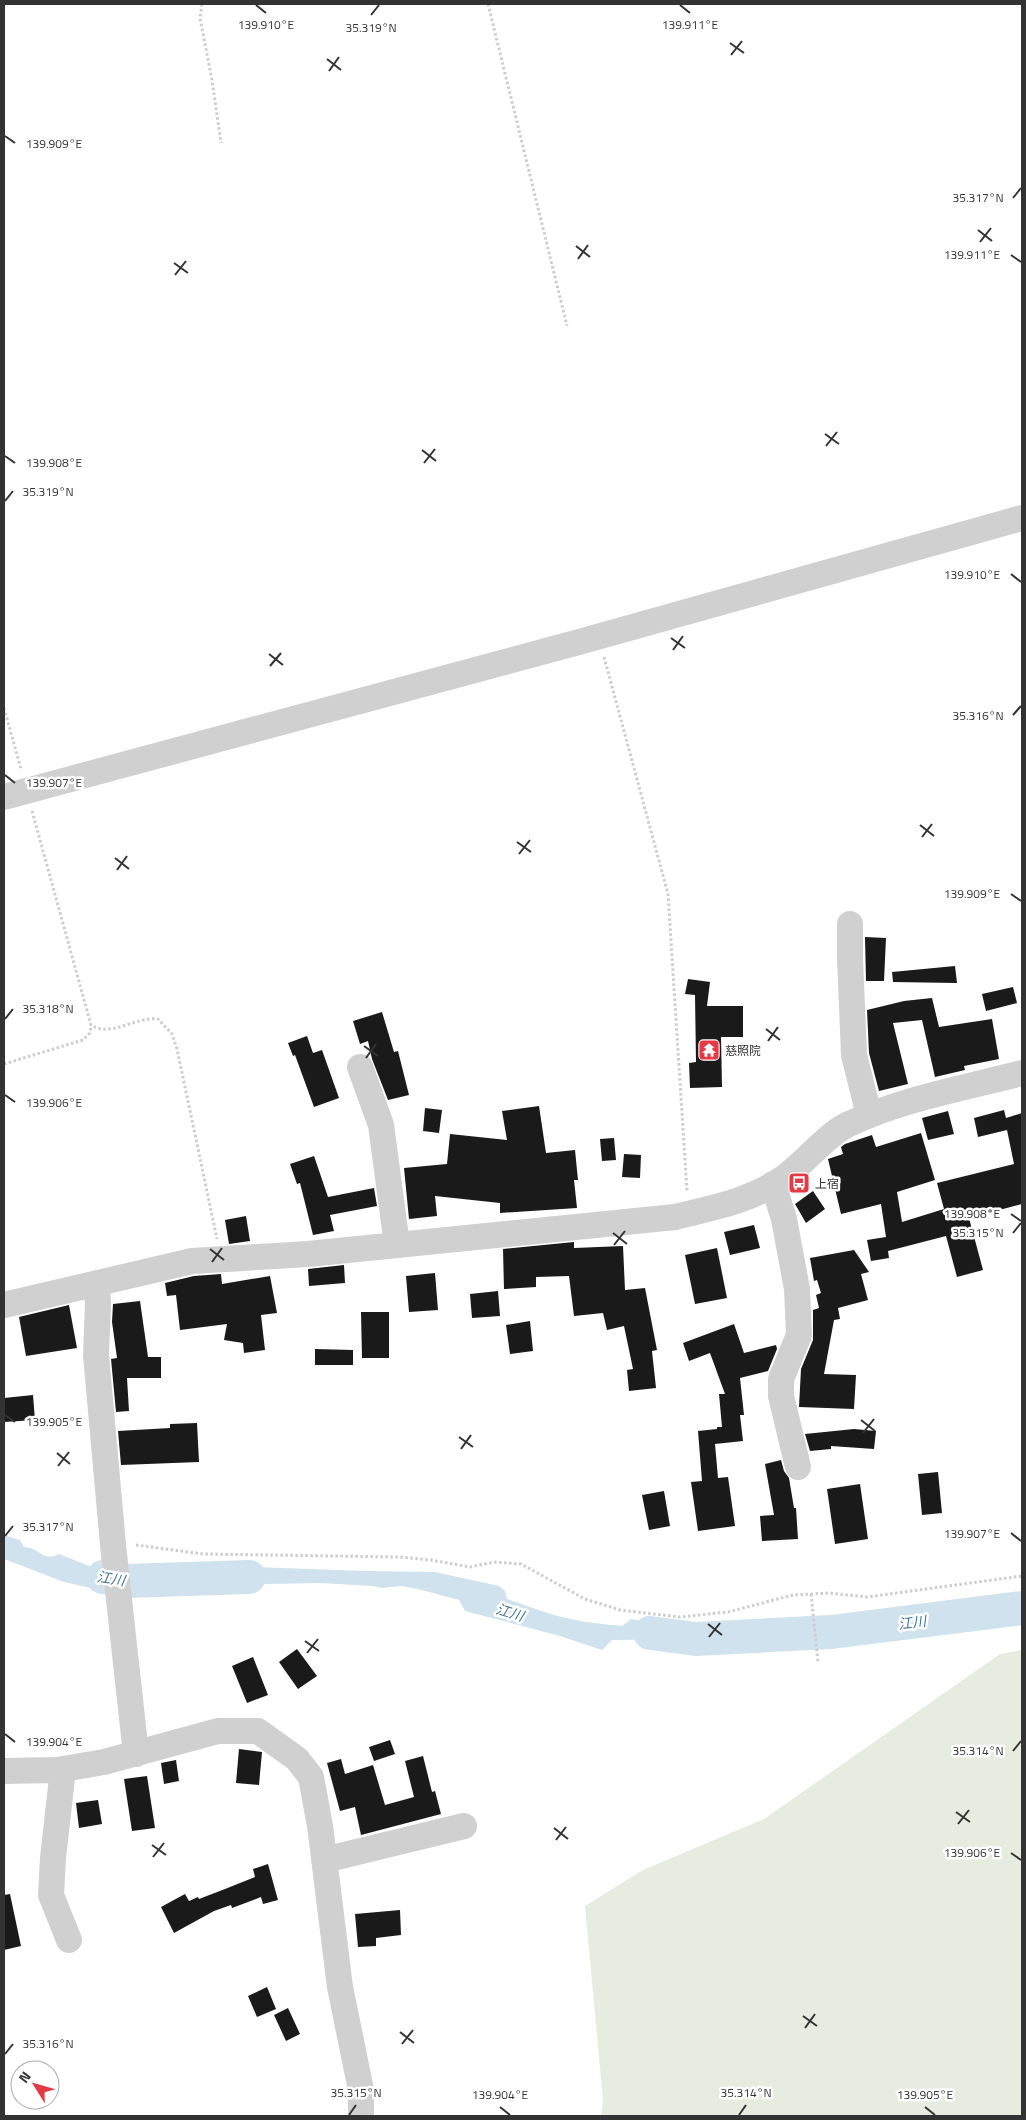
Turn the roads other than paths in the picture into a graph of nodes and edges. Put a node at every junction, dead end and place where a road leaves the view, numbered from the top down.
1 (1022, 518) edge
2 (15, 794) edge
3 (850, 924) dead end
4 (360, 1067) dead end
5 (1022, 1073) edge
6 (869, 1115) junction
7 (773, 1184) junction
8 (397, 1245) junction
9 (97, 1283) junction
10 (4, 1305) edge
11 (798, 1466) dead end
12 (136, 1754) junction
13 (63, 1769) junction
14 (4, 1771) edge
15 (464, 1826) dead end
16 (324, 1860) junction
17 (69, 1940) dead end
18 (361, 2116) edge

1 - 2 street
3 - 6 street
4 - 8 street
5 - 6 street
6 - 7 street
7 - 8 street
7 - 11 street
8 - 9 street
9 - 10 street
9 - 12 street
12 - 13 street
12 - 16 street
13 - 14 street
13 - 17 street
15 - 16 street
16 - 18 street

